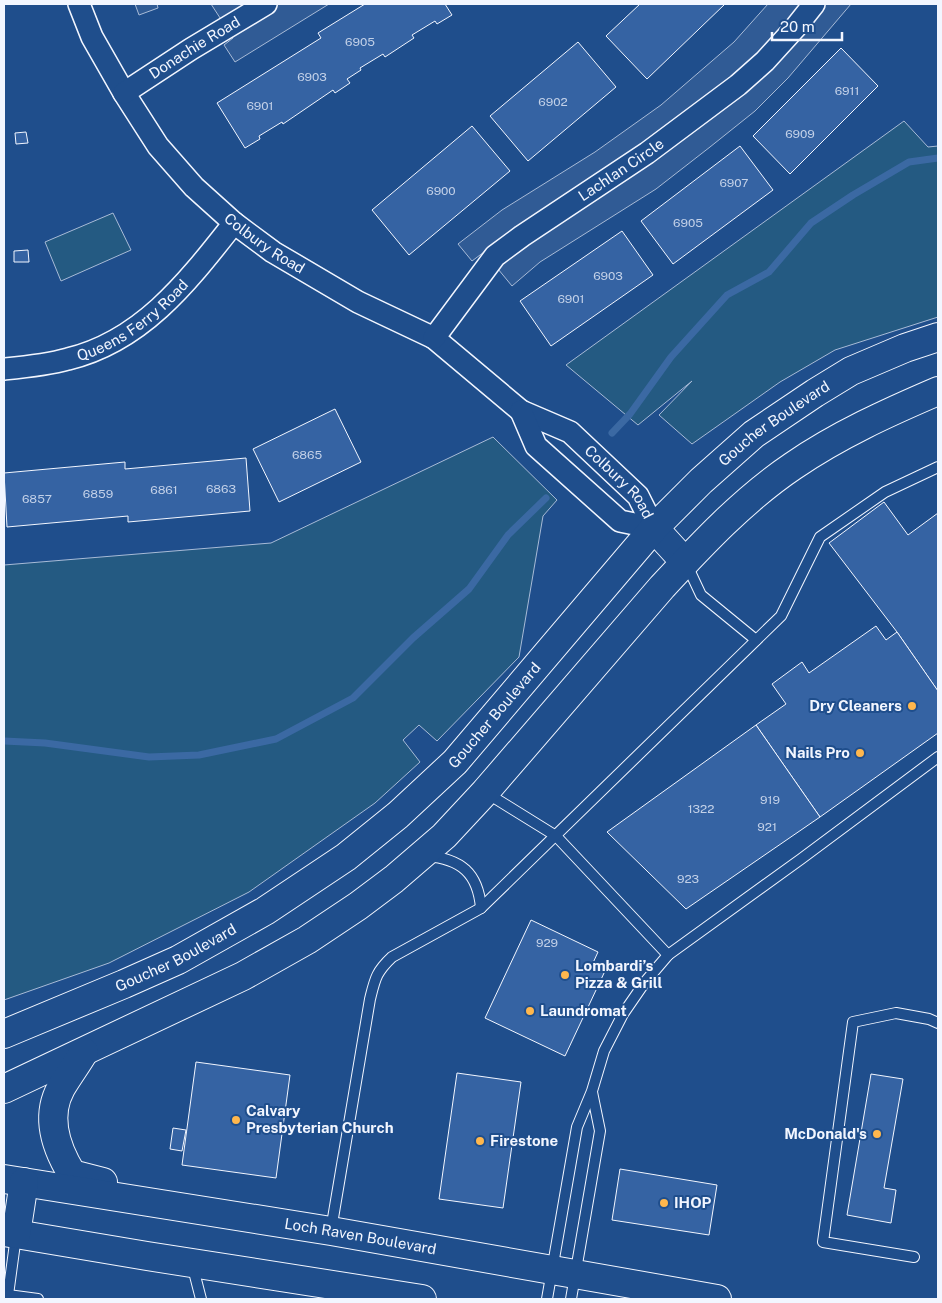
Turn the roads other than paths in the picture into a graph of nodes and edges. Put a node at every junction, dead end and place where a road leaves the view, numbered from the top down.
1 (79, 4) edge
2 (266, 4) edge
3 (814, 4) edge
4 (124, 93) junction
5 (234, 224) junction
6 (938, 336) edge
7 (434, 338) junction
8 (4, 369) edge
9 (938, 392) edge
10 (521, 411) junction
11 (938, 467) edge
12 (654, 528) junction
13 (685, 562) junction
14 (756, 640) junction
15 (938, 757) edge
16 (485, 792) junction
17 (556, 836) junction
18 (421, 856) junction
19 (481, 908) junction
20 (668, 955) junction
21 (938, 1023) edge
22 (4, 1034) edge
23 (84, 1052) junction
24 (4, 1089) edge
25 (592, 1091) junction
26 (14, 1181) edge
27 (218, 1213) junction
28 (331, 1231) junction
29 (10, 1233) edge
30 (914, 1257) dead end
31 (192, 1263) junction
32 (567, 1282) edge
33 (6, 1296) edge
34 (38, 1299) edge
35 (201, 1299) edge
36 (422, 1299) edge
37 (547, 1299) edge
38 (717, 1299) edge

1 - 4 street, Colbury Road
2 - 4 street, Donachie Road
3 - 7 street, Lachlan Circle
4 - 5 street, Colbury Road
5 - 7 street, Colbury Road
5 - 8 street, Queens Ferry Road
6 - 12 main road, Goucher Boulevard
7 - 10 street, Colbury Road
9 - 13 main road
10 - 12 street, Colbury Road
10 - 12 street, Colbury Road
11 - 14 lane
12 - 13 main road
12 - 22 main road, Goucher Boulevard
13 - 14 lane
13 - 16 main road
14 - 17 lane
15 - 20 lane
16 - 17 lane
16 - 18 main road
17 - 19 lane
17 - 20 lane
18 - 19 lane
18 - 23 main road
19 - 28 lane
20 - 25 lane
21 - 30 lane
23 - 24 main road
23 - 27 main road
25 - 32 lane
25 - 32 lane
26 - 27 main road, Loch Raven Boulevard
26 - 29 main road
27 - 28 main road, Loch Raven Boulevard
28 - 32 main road, Loch Raven Boulevard
29 - 31 main road
29 - 33 lane
31 - 35 lane
31 - 36 main road
32 - 37 lane
32 - 38 main road, Loch Raven Boulevard
33 - 34 lane

